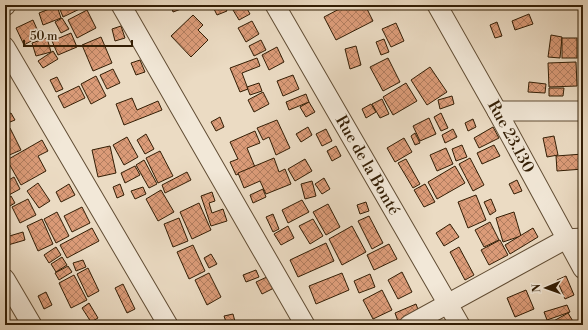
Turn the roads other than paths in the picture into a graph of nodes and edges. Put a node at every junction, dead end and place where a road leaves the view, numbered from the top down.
1 (122, 5) edge
2 (275, 5) edge
3 (437, 5) edge
4 (5, 47) edge
5 (497, 110) junction
6 (583, 111) edge
7 (574, 238) edge
8 (583, 269) edge
9 (5, 280) edge
10 (448, 303) junction
11 (32, 325) edge
12 (168, 325) edge
13 (305, 325) edge
14 (409, 325) edge
15 (460, 325) edge

1 - 13 street
2 - 10 street, Rue de la Bonté
3 - 5 street, Rue 23.130
4 - 12 street
5 - 6 street
5 - 7 street, Rue 23.130
7 - 8 street, Rue 23.130
7 - 10 street
9 - 11 street
10 - 14 street
10 - 15 street, Rue de la Bonté

